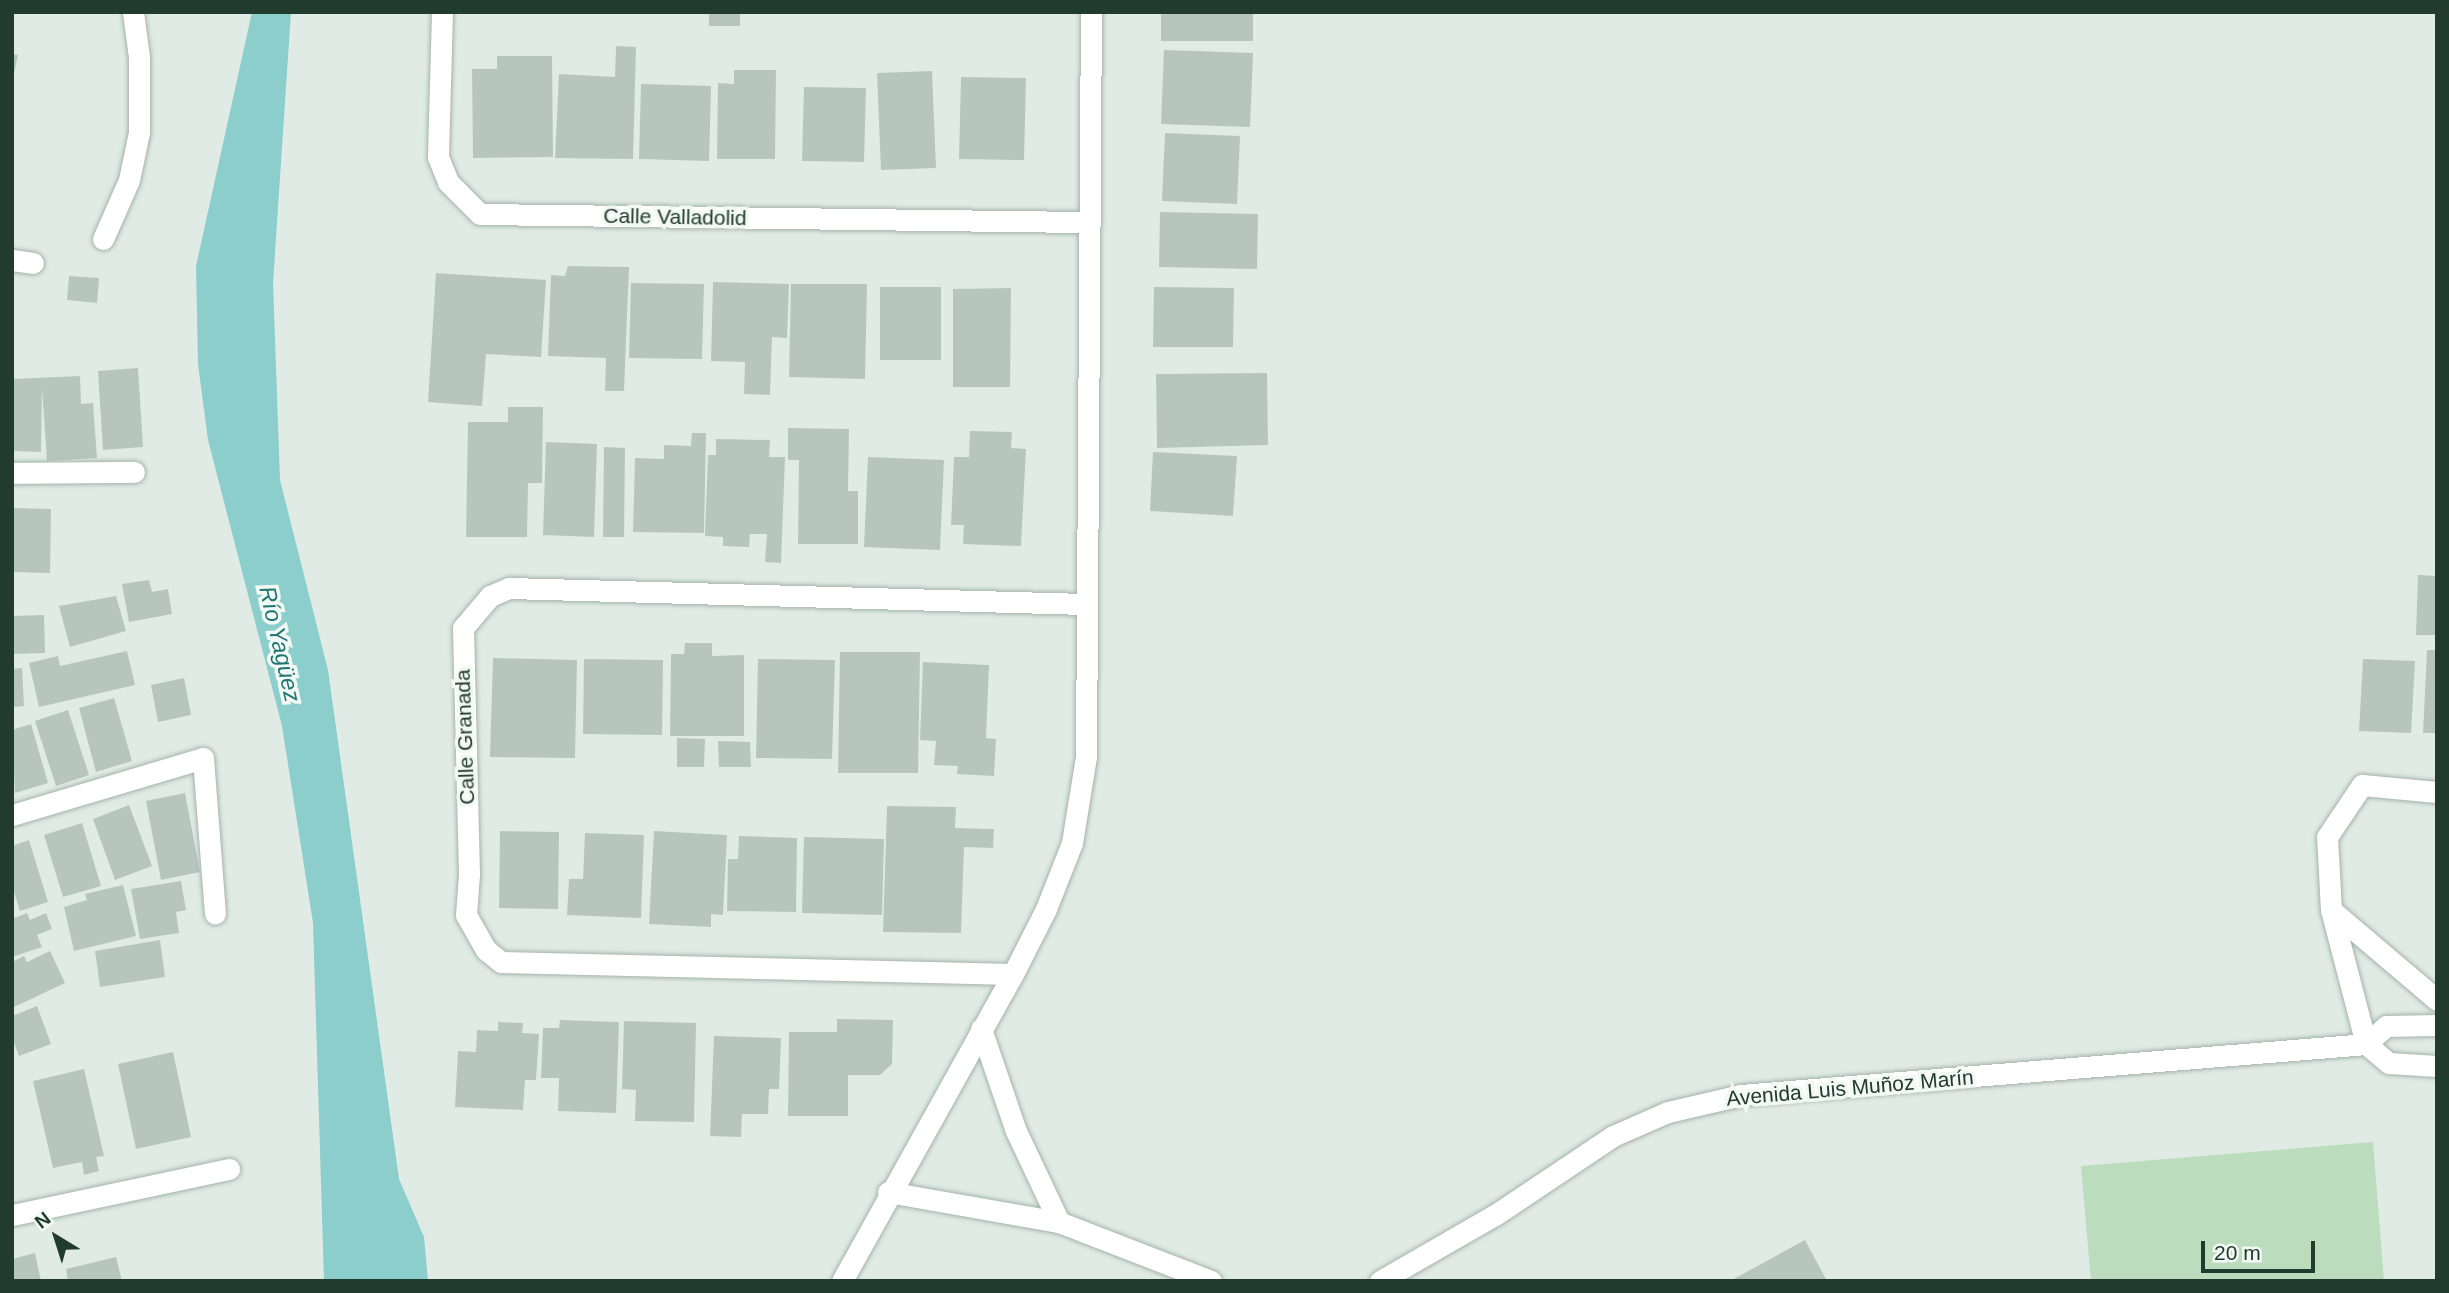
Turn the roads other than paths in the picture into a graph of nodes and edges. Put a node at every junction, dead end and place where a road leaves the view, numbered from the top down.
1 (133, 12) edge
2 (442, 12) edge
3 (1091, 12) edge
4 (1087, 222) junction
5 (103, 239) dead end
6 (134, 472) dead end
7 (12, 473) edge
8 (1087, 604) junction
9 (2437, 792) edge
10 (12, 815) edge
11 (2331, 909) junction
12 (215, 914) dead end
13 (1013, 974) junction
14 (2437, 1000) edge
15 (2437, 1025) edge
16 (981, 1029) junction
17 (2366, 1044) junction
18 (2437, 1066) edge
19 (229, 1169) dead end
20 (888, 1192) junction
21 (12, 1215) edge
22 (1059, 1222) junction
23 (842, 1281) edge
24 (1211, 1281) edge
25 (1380, 1281) edge

1 - 5 street
2 - 4 street, Calle Valladolid
3 - 4 street
4 - 8 street
6 - 7 street
8 - 13 street
8 - 13 street, Calle Granada
9 - 11 street
10 - 12 street
11 - 14 street
11 - 17 street
13 - 16 street
15 - 17 street, Avenida Luis Muñoz Marín
16 - 20 street
16 - 22 street
17 - 18 street
17 - 25 street, Avenida Luis Muñoz Marín
19 - 21 street
20 - 22 street
20 - 23 street
22 - 24 street

